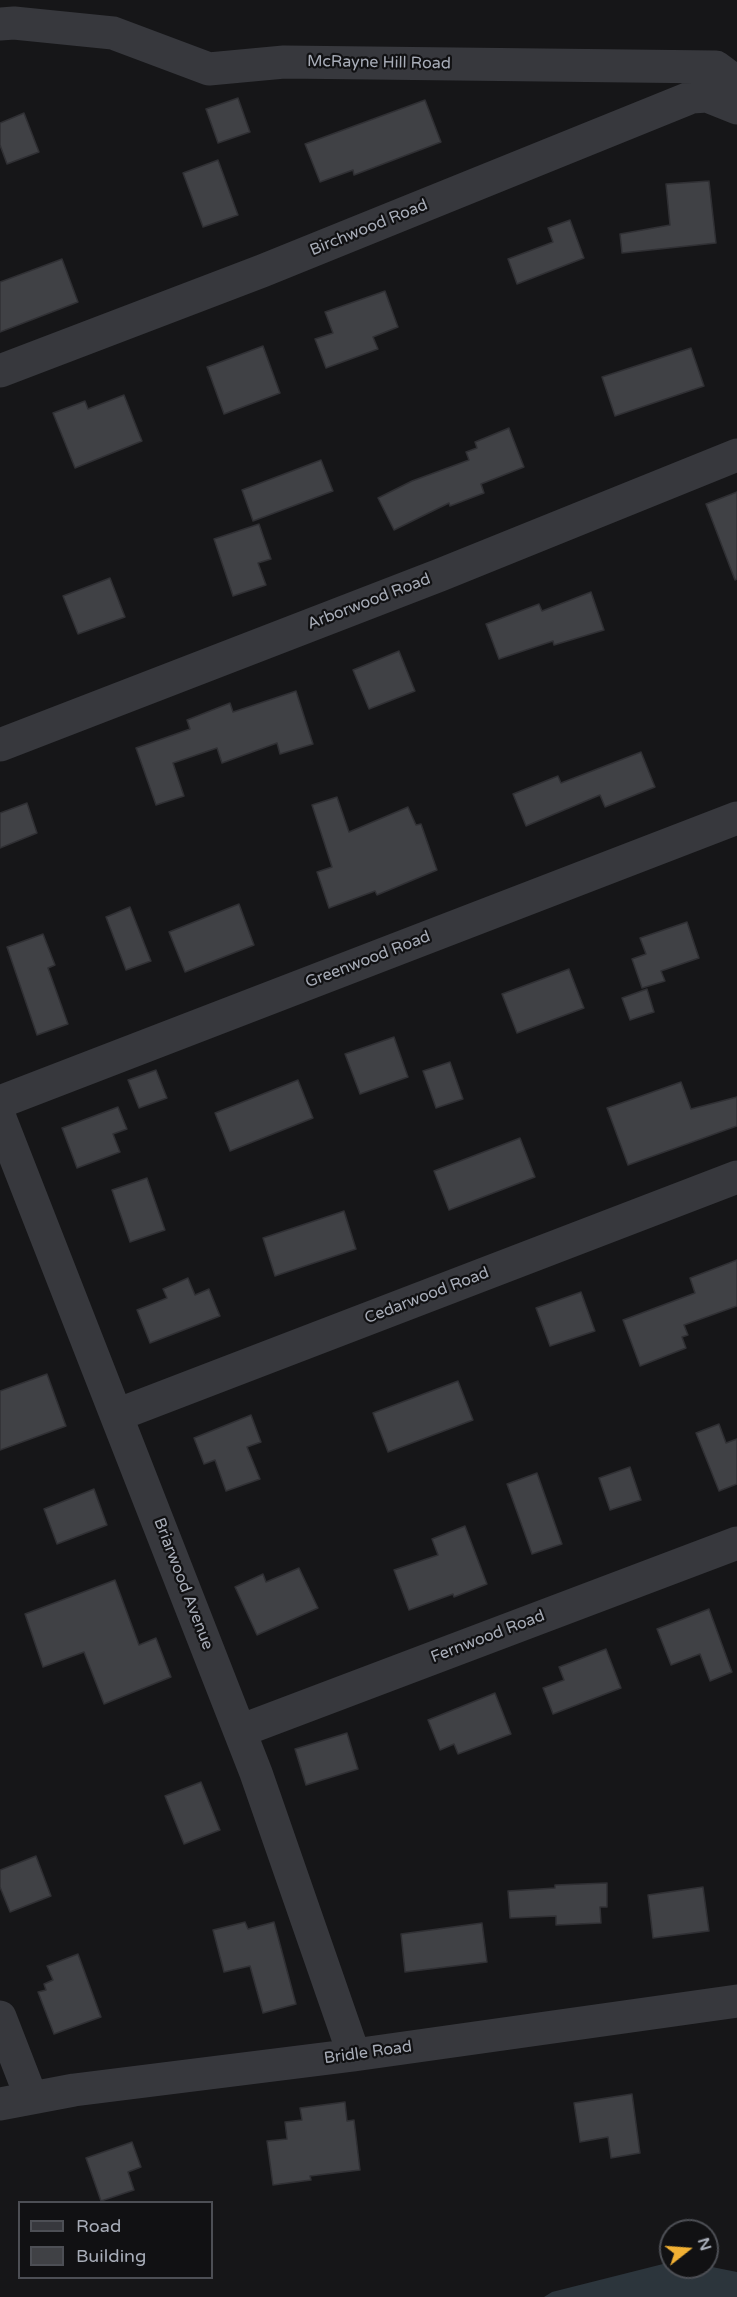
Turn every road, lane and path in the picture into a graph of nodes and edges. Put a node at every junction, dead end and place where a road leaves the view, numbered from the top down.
1 (0, 24) edge
2 (737, 108) edge
3 (0, 371) edge
4 (737, 455) edge
5 (0, 745) edge
6 (737, 818) edge
7 (0, 1102) edge
8 (0, 1118) edge
9 (737, 1177) edge
10 (117, 1415) junction
11 (737, 1543) edge
12 (240, 1731) junction
13 (737, 2001) edge
14 (0, 2017) edge
15 (354, 2055) junction
16 (31, 2097) junction
17 (0, 2104) edge

1 - 2 street, McRayne Hill Road
2 - 3 street, Birchwood Road
4 - 5 street, Arborwood Road
6 - 7 street, Greenwood Road
8 - 10 street, Briarwood Avenue
9 - 10 street, Cedarwood Road
10 - 12 street, Briarwood Avenue
11 - 12 street, Fernwood Road
12 - 15 street, Briarwood Avenue
13 - 15 street, Bridle Road
14 - 16 street
15 - 16 street, Bridle Road
16 - 17 street, Bridle Road

